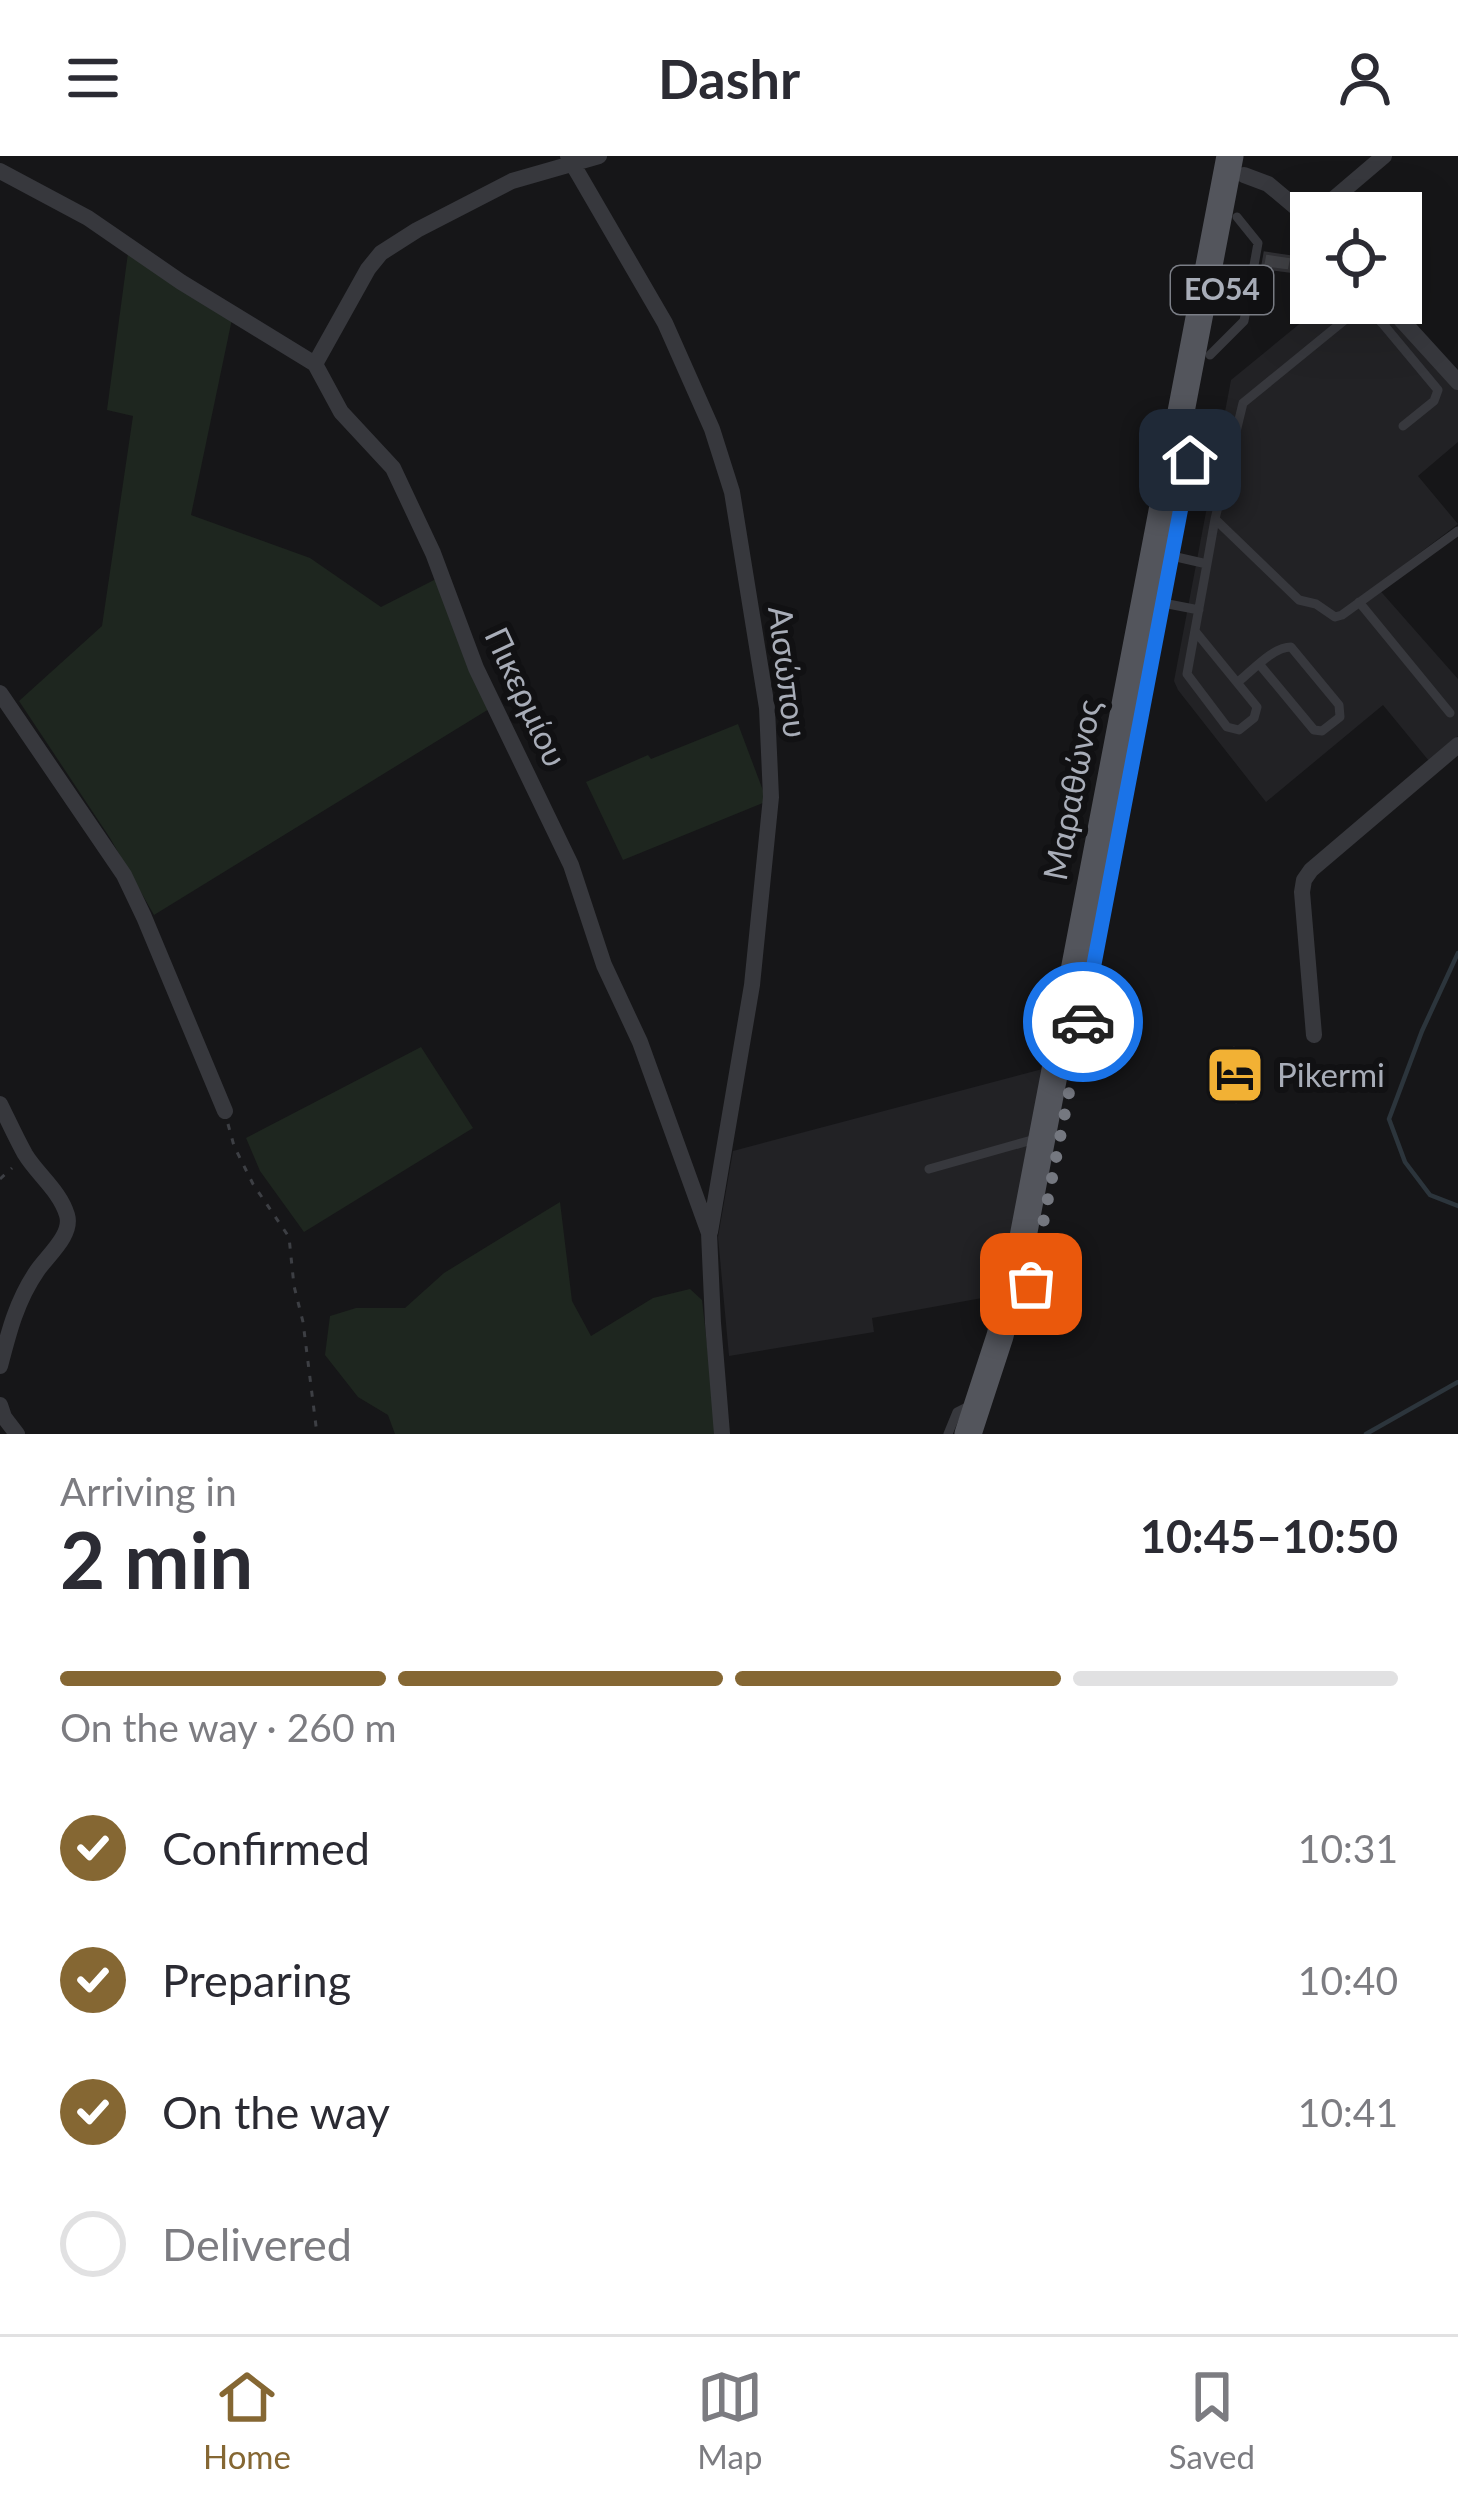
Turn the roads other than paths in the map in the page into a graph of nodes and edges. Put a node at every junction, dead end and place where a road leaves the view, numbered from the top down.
1 (599, 156) edge
2 (1384, 156) edge
3 (569, 159) edge
4 (1241, 162) edge
5 (0, 171) edge
6 (1342, 192) edge
7 (1290, 200) edge
8 (1340, 324) edge
9 (1395, 324) edge
10 (1398, 324) edge
11 (315, 364) junction
12 (1458, 382) edge
13 (1403, 426) dead end
14 (1183, 496) junction
15 (1218, 502) junction
16 (1215, 519) junction
17 (1458, 531) edge
18 (1172, 556) junction
19 (1207, 564) junction
20 (1359, 602) junction
21 (1163, 603) junction
22 (1199, 610) junction
23 (1195, 631) junction
24 (1260, 664) junction
25 (1238, 682) junction
26 (0, 693) edge
27 (1450, 713) dead end
28 (1458, 745) edge
29 (1314, 1035) dead end
30 (0, 1104) edge
31 (225, 1111) road end
32 (1042, 1138) junction
33 (929, 1169) dead end
34 (710, 1233) junction
35 (0, 1366) edge
36 (979, 1404) junction
37 (0, 1405) edge
38 (16, 1434) edge
39 (722, 1434) edge
40 (948, 1434) edge
41 (968, 1434) edge
42 (988, 1434) edge

1 - 3 street
2 - 6 street
3 - 11 street
3 - 34 street, Αισώπου
4 - 7 street
4 - 14 main road, Μαραθώνος / ΕΟ54
4 - 32 main road, Μαραθώνος / ΕΟ54
5 - 11 street, Πικερμίου
8 - 15 lane
9 - 13 lane
10 - 12 street
11 - 34 street, Πικερμίου
14 - 15 lane
14 - 18 main road, Μαραθώνος / ΕΟ54
15 - 16 lane
16 - 19 lane
16 - 20 lane
17 - 20 lane
18 - 19 lane
18 - 21 main road, Μαραθώνος / ΕΟ54
19 - 22 lane
20 - 27 lane
21 - 22 lane
21 - 42 main road, Μαραθώνος / ΕΟ54
22 - 23 lane
23 - 25 lane
23 - 25 lane
24 - 24 lane
24 - 25 lane
26 - 31 street
28 - 29 street
30 - 35 street
32 - 33 lane
32 - 36 main road, Μαραθώνος / ΕΟ54
34 - 39 street, Πικερμίου
36 - 40 lane
36 - 41 main road, Μαραθώνος / ΕΟ54
37 - 38 street

